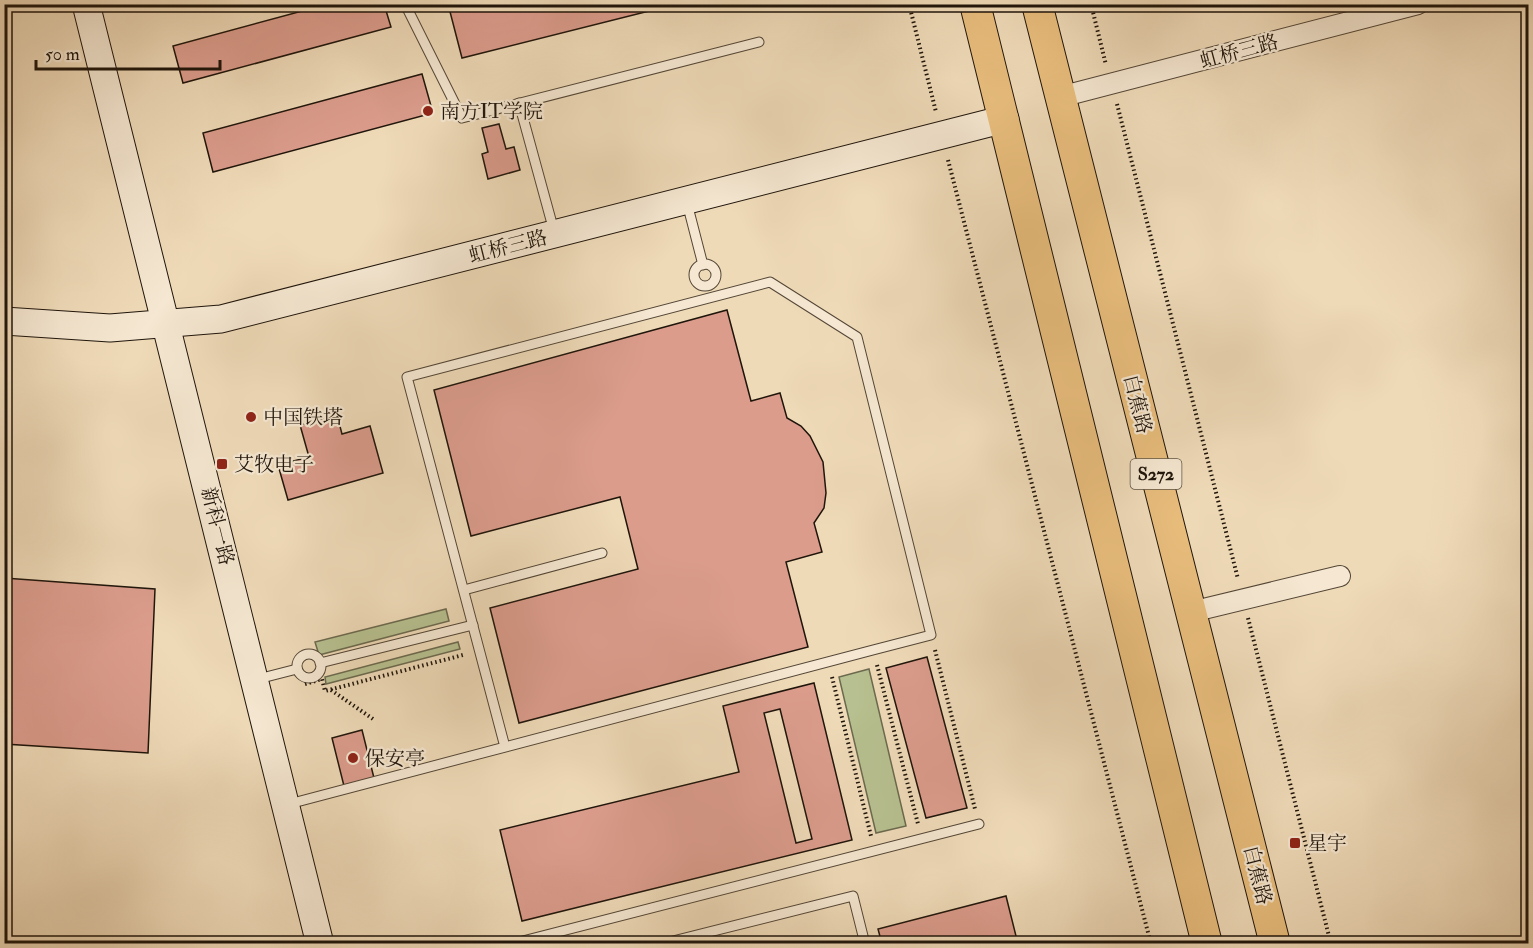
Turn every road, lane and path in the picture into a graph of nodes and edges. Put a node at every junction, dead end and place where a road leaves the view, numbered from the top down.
1 (86, 4) edge
2 (405, 4) edge
3 (909, 4) edge
4 (975, 4) edge
5 (1037, 4) edge
6 (1091, 4) edge
7 (1418, 4) edge
8 (759, 42) dead end
9 (1111, 84) junction
10 (1060, 97) junction
11 (519, 103) junction
12 (1005, 119) junction
13 (941, 135) junction
14 (686, 201) junction
15 (554, 234) junction
16 (703, 265) junction
17 (708, 286) junction
18 (711, 297) junction
19 (4, 321) edge
20 (168, 324) junction
21 (602, 552) dead end
22 (1340, 576) dead end
23 (464, 590) junction
24 (1244, 599) junction
25 (1191, 612) junction
26 (472, 625) junction
27 (931, 635) junction
28 (873, 650) junction
29 (479, 651) junction
30 (828, 662) junction
31 (320, 663) junction
32 (295, 669) junction
33 (256, 679) junction
34 (331, 690) junction
35 (373, 719) dead end
36 (505, 747) junction
37 (286, 805) junction
38 (979, 824) joint
39 (922, 838) junction
40 (874, 850) junction
41 (320, 944) edge
42 (511, 944) edge
43 (661, 944) edge
44 (865, 944) edge
45 (1151, 944) edge
46 (1207, 944) edge
47 (1275, 944) edge
48 (1331, 944) edge

1 - 20 street, 新科一路
2 - 11 lane
3 - 13 path
4 - 12 main road
5 - 10 main road, 白蕉路 / S272
6 - 9 path
7 - 9 street, 虹桥三路
8 - 11 lane
9 - 10 street, 虹桥三路
9 - 24 path
10 - 25 main road, 白蕉路 / S272
11 - 15 lane
12 - 13 street, 虹桥三路
12 - 46 main road
13 - 14 street, 虹桥三路
13 - 45 path
14 - 15 street, 虹桥三路
14 - 16 lane
15 - 20 street, 虹桥三路
16 - 17 lane
16 - 17 lane
17 - 18 lane
18 - 23 lane
18 - 27 lane
19 - 20 street, 虹桥三路
20 - 33 street, 新科一路
21 - 23 lane
22 - 24 street
23 - 26 lane
24 - 25 street
24 - 48 path
25 - 47 main road, 白蕉路 / S272
26 - 29 lane
26 - 31 lane
27 - 28 lane
27 - 38 path
28 - 30 lane
28 - 39 path
29 - 34 path
29 - 36 lane
30 - 36 lane
30 - 40 path
31 - 32 lane
31 - 32 lane
32 - 33 lane
32 - 34 path
33 - 37 street, 新科一路
34 - 35 path
36 - 37 lane
37 - 41 street, 新科一路
38 - 39 lane
39 - 40 lane
40 - 42 lane
43 - 44 lane

